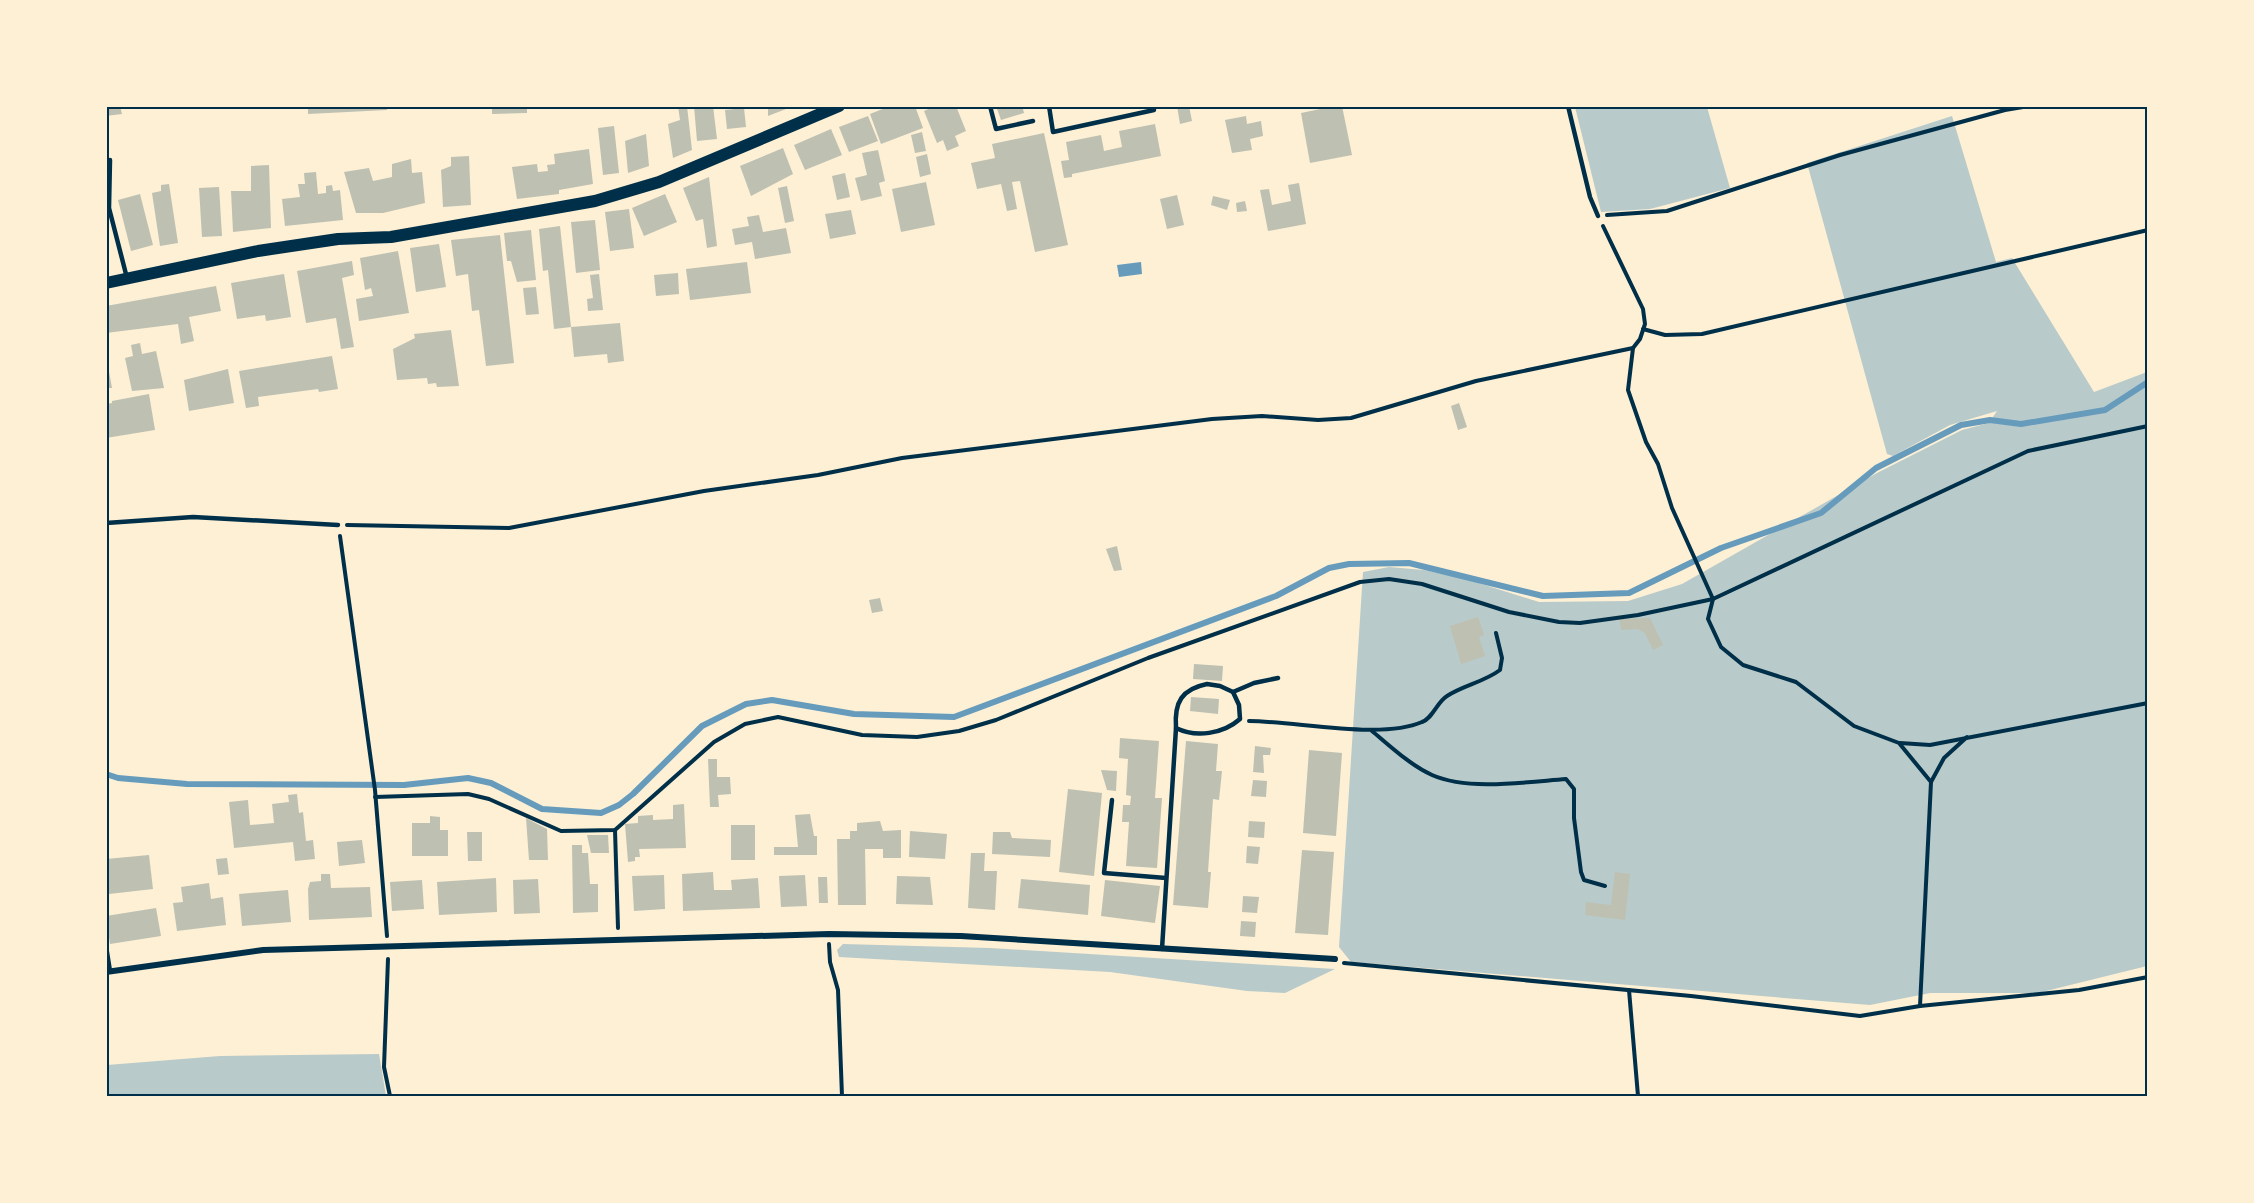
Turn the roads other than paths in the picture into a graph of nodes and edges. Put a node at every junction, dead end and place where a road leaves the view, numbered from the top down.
1 (840, 106) edge
2 (990, 106) edge
3 (1049, 106) edge
4 (1568, 106) edge
5 (1154, 110) dead end
6 (1033, 121) dead end
7 (110, 160) dead end
8 (1598, 216) road end
9 (127, 278) junction
10 (106, 283) edge
11 (106, 523) edge
12 (339, 525) road end
13 (1278, 678) dead end
14 (1233, 692) junction
15 (1176, 728) junction
16 (1112, 800) dead end
17 (1166, 879) junction
18 (106, 946) edge
19 (1162, 949) junction
20 (1335, 959) road end
21 (108, 972) edge

1 - 9 main road
2 - 6 lane
3 - 5 lane
4 - 8 lane
7 - 9 lane
9 - 10 main road
11 - 12 lane
13 - 14 lane
14 - 15 lane
14 - 15 lane
15 - 17 lane
16 - 17 lane
17 - 19 lane
18 - 21 lane
19 - 20 street
19 - 21 street

